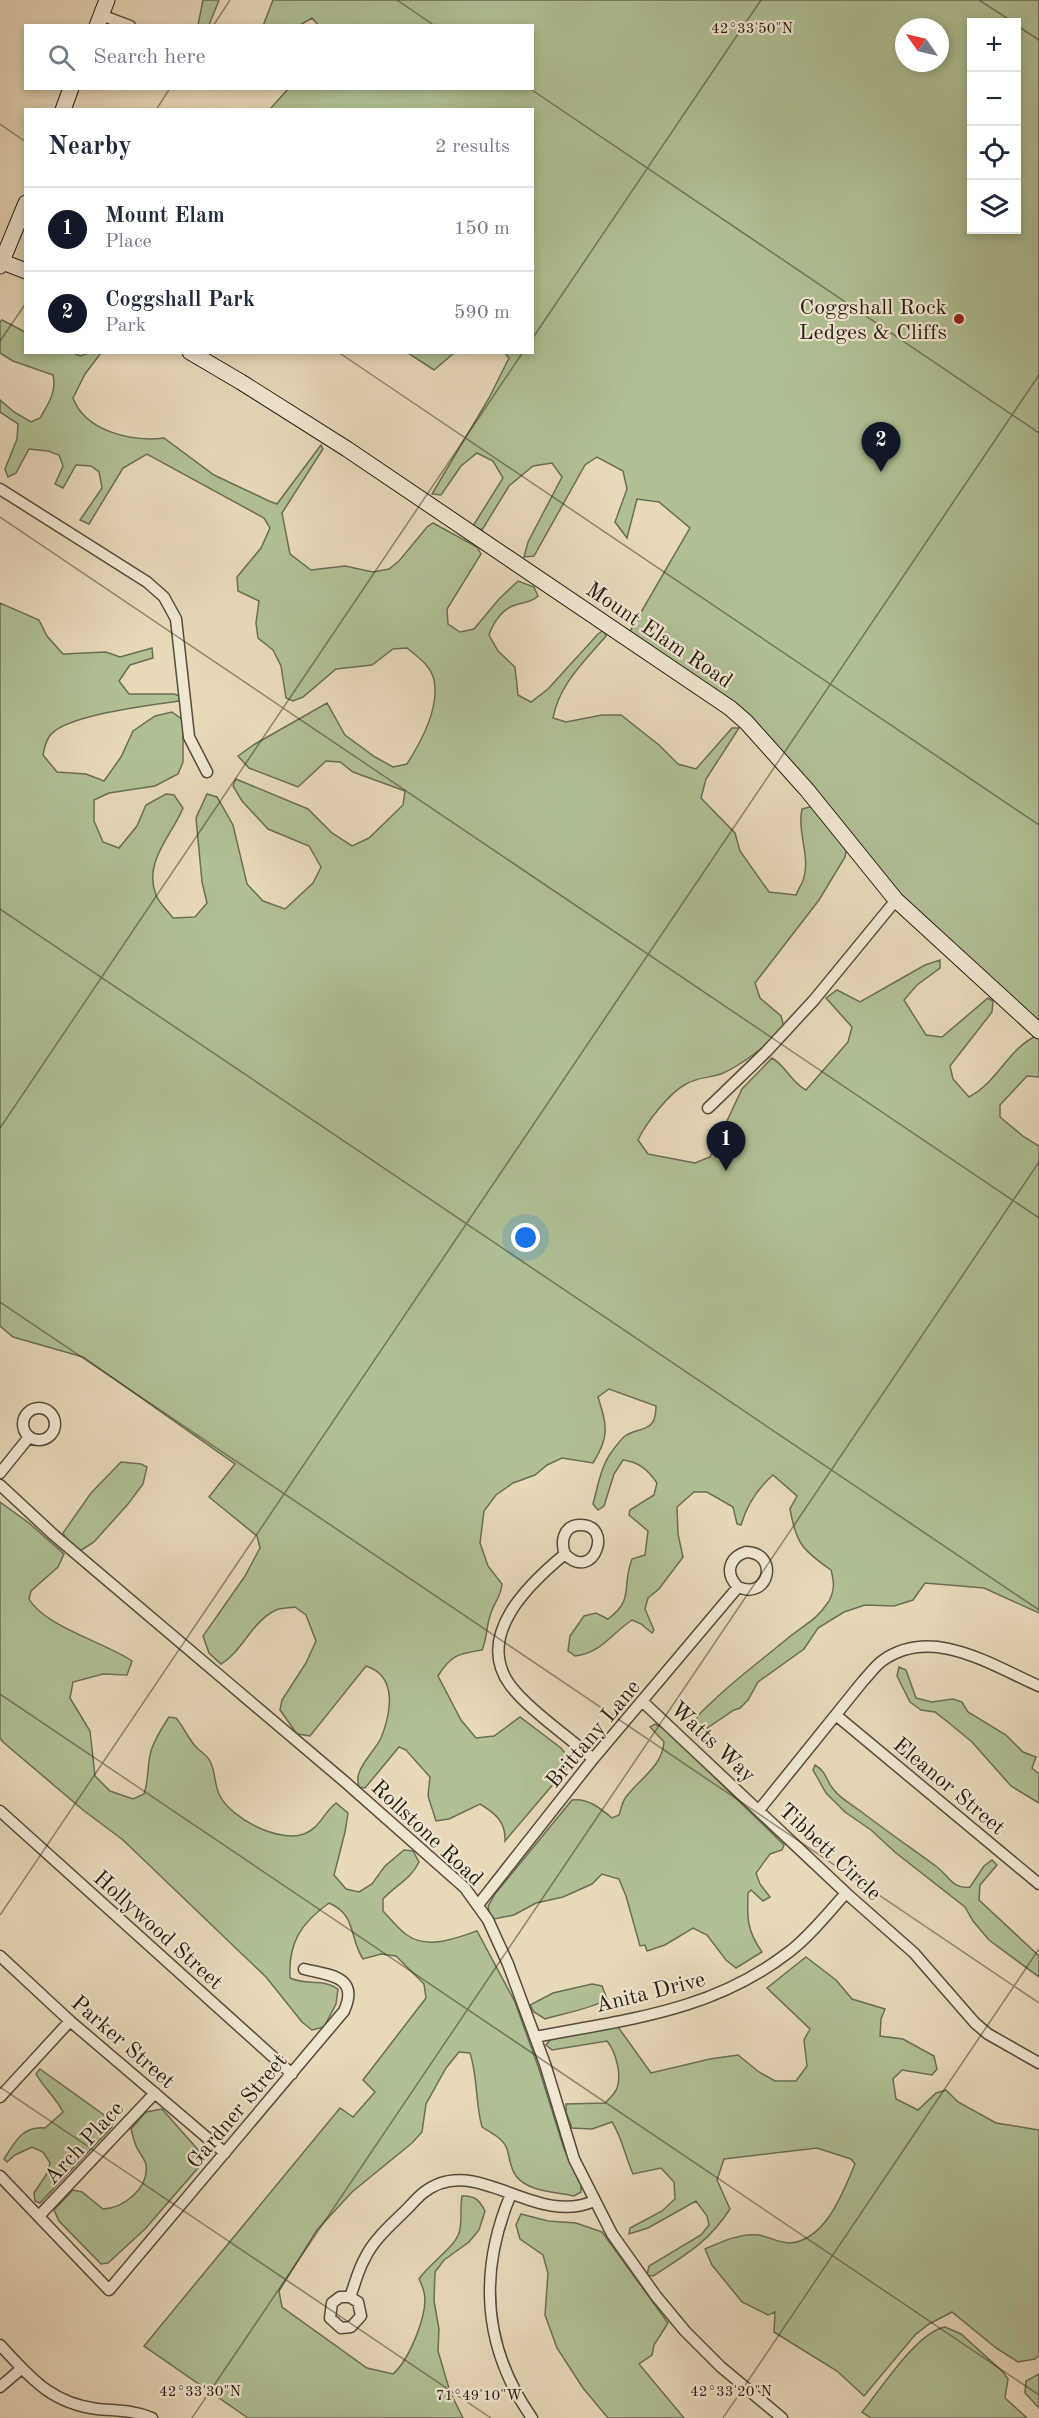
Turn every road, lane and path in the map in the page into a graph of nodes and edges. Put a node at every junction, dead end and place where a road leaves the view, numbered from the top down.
1 (107, 0) edge
2 (99, 20) edge
3 (119, 24) edge
4 (70, 90) edge
5 (64, 108) edge
6 (24, 207) edge
7 (0, 263) edge
8 (24, 271) edge
9 (193, 354) edge
10 (0, 489) edge
11 (207, 772) dead end
12 (896, 900) junction
13 (1039, 1031) edge
14 (708, 1108) dead end
15 (29, 1437) dead end
16 (0, 1473) edge
17 (0, 1485) edge
18 (565, 1554) dead end
19 (738, 1587) dead end
20 (1039, 1686) edge
21 (643, 1701) junction
22 (837, 1716) junction
23 (593, 1759) junction
24 (759, 1810) junction
25 (0, 1811) edge
26 (1039, 1884) edge
27 (846, 1893) junction
28 (478, 1905) junction
29 (0, 1956) edge
30 (304, 1969) dead end
31 (70, 2021) junction
32 (535, 2037) junction
33 (1039, 2063) edge
34 (292, 2074) junction
35 (155, 2093) junction
36 (0, 2097) edge
37 (225, 2153) junction
38 (0, 2176) edge
39 (511, 2194) junction
40 (594, 2201) junction
41 (39, 2216) junction
42 (350, 2296) dead end
43 (0, 2344) edge
44 (21, 2369) junction
45 (0, 2387) edge
46 (136, 2415) edge
47 (152, 2418) edge
48 (532, 2418) edge
49 (782, 2418) edge

1 - 2 main road
2 - 3 street
4 - 5 main road
6 - 7 main road
7 - 8 main road
9 - 12 main road, Mount Elam Road
10 - 11 street
12 - 13 main road, Mount Elam Road
12 - 14 street
15 - 16 street
17 - 28 street, Rollstone Road
18 - 23 street
19 - 21 street, Brittany Lane
20 - 22 street, Tibbett Circle
21 - 23 street, Brittany Lane
21 - 24 street, Watts Way
22 - 24 street, Tibbett Circle
22 - 26 street, Eleanor Street
23 - 28 street, Brittany Lane
24 - 27 street, Tibbett Circle
25 - 34 street, Hollywood Street
27 - 32 street, Anita Drive
27 - 33 street, Tibbett Circle
28 - 32 street, Rollstone Road
29 - 31 street, Parker Street
30 - 34 street, Gardner Street
31 - 35 street, Parker Street
31 - 36 street
32 - 40 street, Rollstone Road
34 - 37 street, Gardner Street
35 - 37 street, Parker Street
35 - 41 street, Arch Place
37 - 41 street, Gardner Street
38 - 41 street
39 - 40 street
39 - 42 street
39 - 48 street
40 - 49 street, Rollstone Road
43 - 44 street
44 - 45 street
44 - 46 street
46 - 47 street

